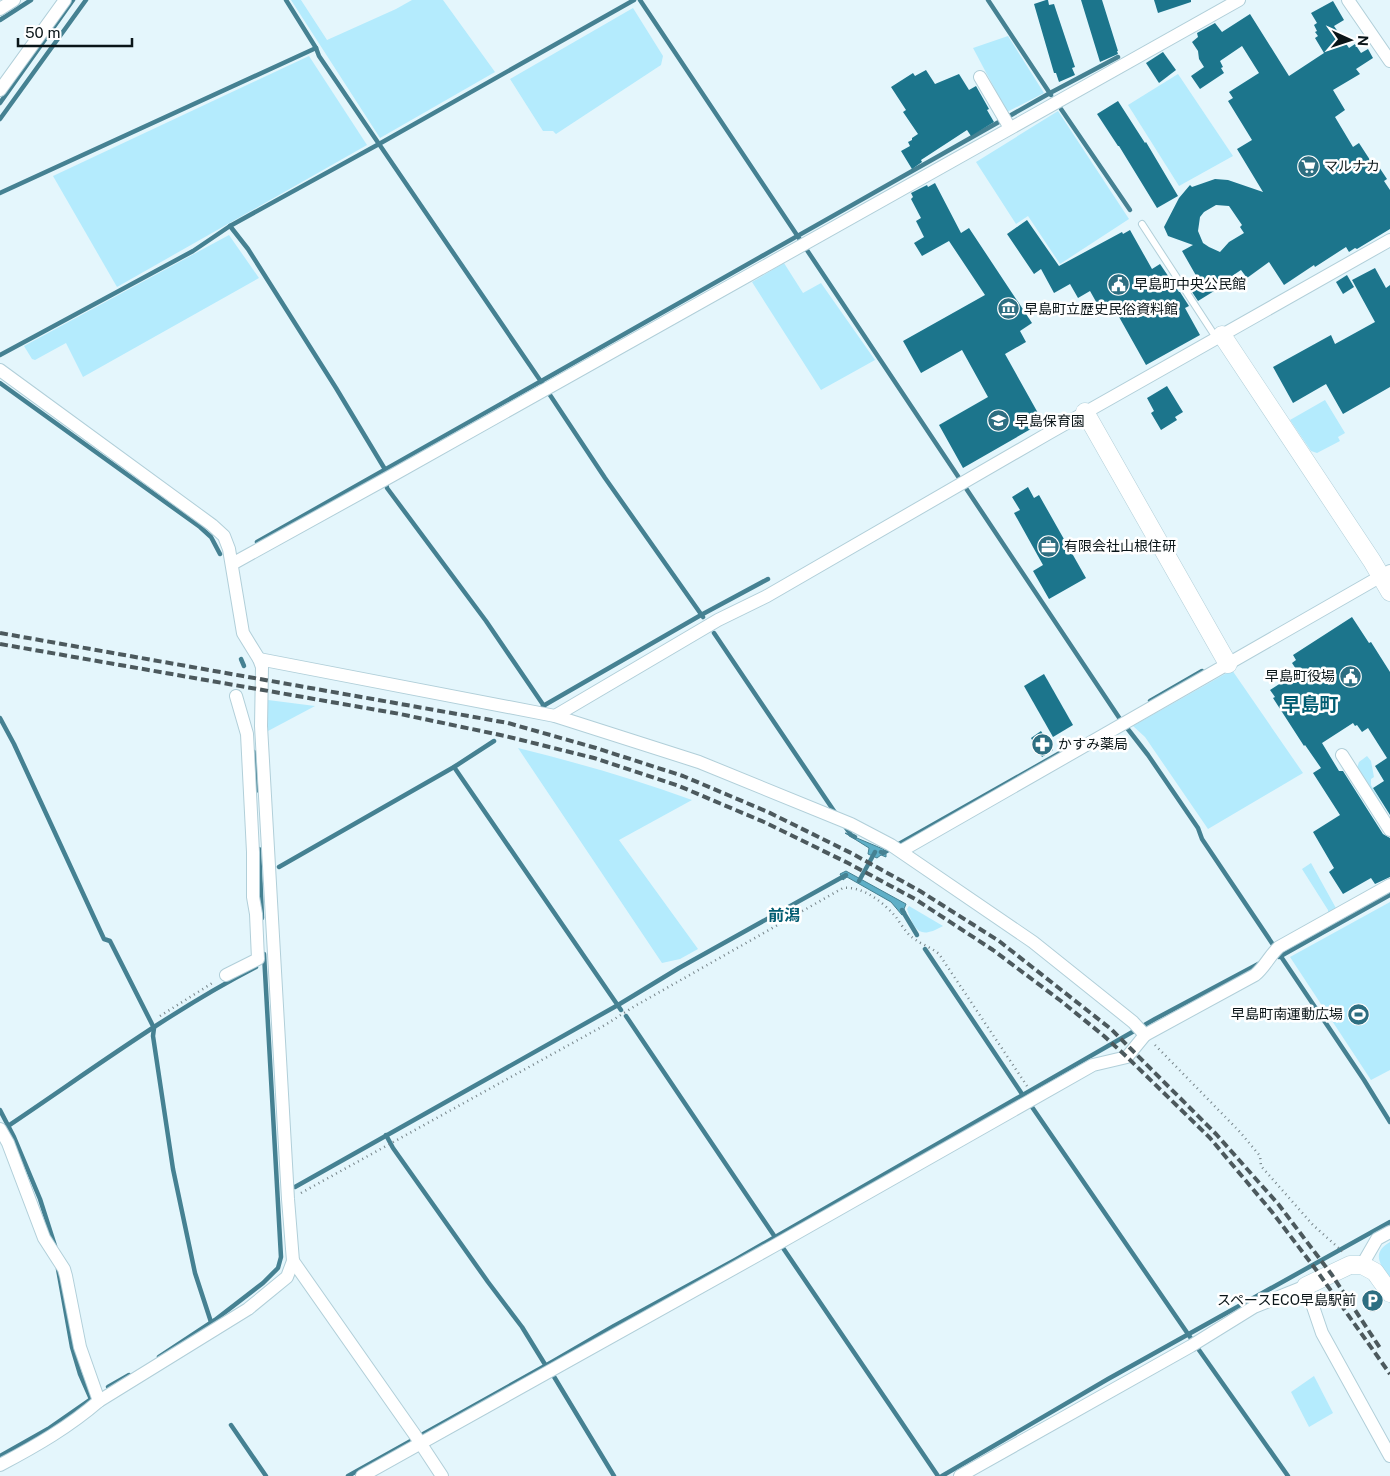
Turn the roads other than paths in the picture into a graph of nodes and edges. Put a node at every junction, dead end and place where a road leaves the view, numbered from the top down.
1 (14, 0) edge
2 (65, 0) edge
3 (1239, 0) edge
4 (1348, 0) edge
5 (0, 9) edge
6 (1390, 62) edge
7 (980, 77) dead end
8 (0, 90) edge
9 (1006, 122) junction
10 (1142, 224) dead end
11 (1390, 240) edge
12 (1220, 337) junction
13 (0, 370) edge
14 (1085, 412) junction
15 (232, 564) junction
16 (1386, 573) edge
17 (1390, 592) edge
18 (259, 659) junction
19 (1228, 664) junction
20 (236, 696) dead end
21 (555, 716) junction
22 (262, 733) junction
23 (247, 734) junction
24 (1342, 755) dead end
25 (258, 811) junction
26 (1390, 830) edge
27 (260, 847) junction
28 (896, 848) junction
29 (1390, 885) edge
30 (263, 903) junction
31 (265, 953) junction
32 (226, 975) road end
33 (1140, 1029) junction
34 (2, 1133) edge
35 (1390, 1232) edge
36 (293, 1261) junction
37 (1362, 1265) junction
38 (1306, 1286) junction
39 (1390, 1293) edge
40 (99, 1401) junction
41 (418, 1440) junction
42 (1390, 1456) edge
43 (0, 1465) edge
44 (362, 1476) edge
45 (442, 1476) edge
46 (960, 1476) edge

1 - 5 street
2 - 8 street
3 - 9 street
4 - 6 street
7 - 9 street
9 - 15 street
10 - 12 lane
11 - 12 street
12 - 14 street
12 - 16 street
13 - 15 street
14 - 19 street
14 - 21 street
15 - 18 street
16 - 17 street
16 - 19 street
18 - 21 street
18 - 22 street
19 - 28 street
20 - 23 street
21 - 28 street
22 - 23 street
22 - 25 street
23 - 25 street
24 - 26 street
25 - 27 street
27 - 30 street
27 - 30 street
28 - 33 street
29 - 33 street
30 - 31 street
30 - 31 street
31 - 32 street
31 - 36 street
33 - 41 street
34 - 40 street
35 - 37 street
36 - 40 street
36 - 41 street
37 - 38 street
37 - 39 street
38 - 42 street
38 - 46 street
40 - 43 street
41 - 44 street
41 - 45 street

